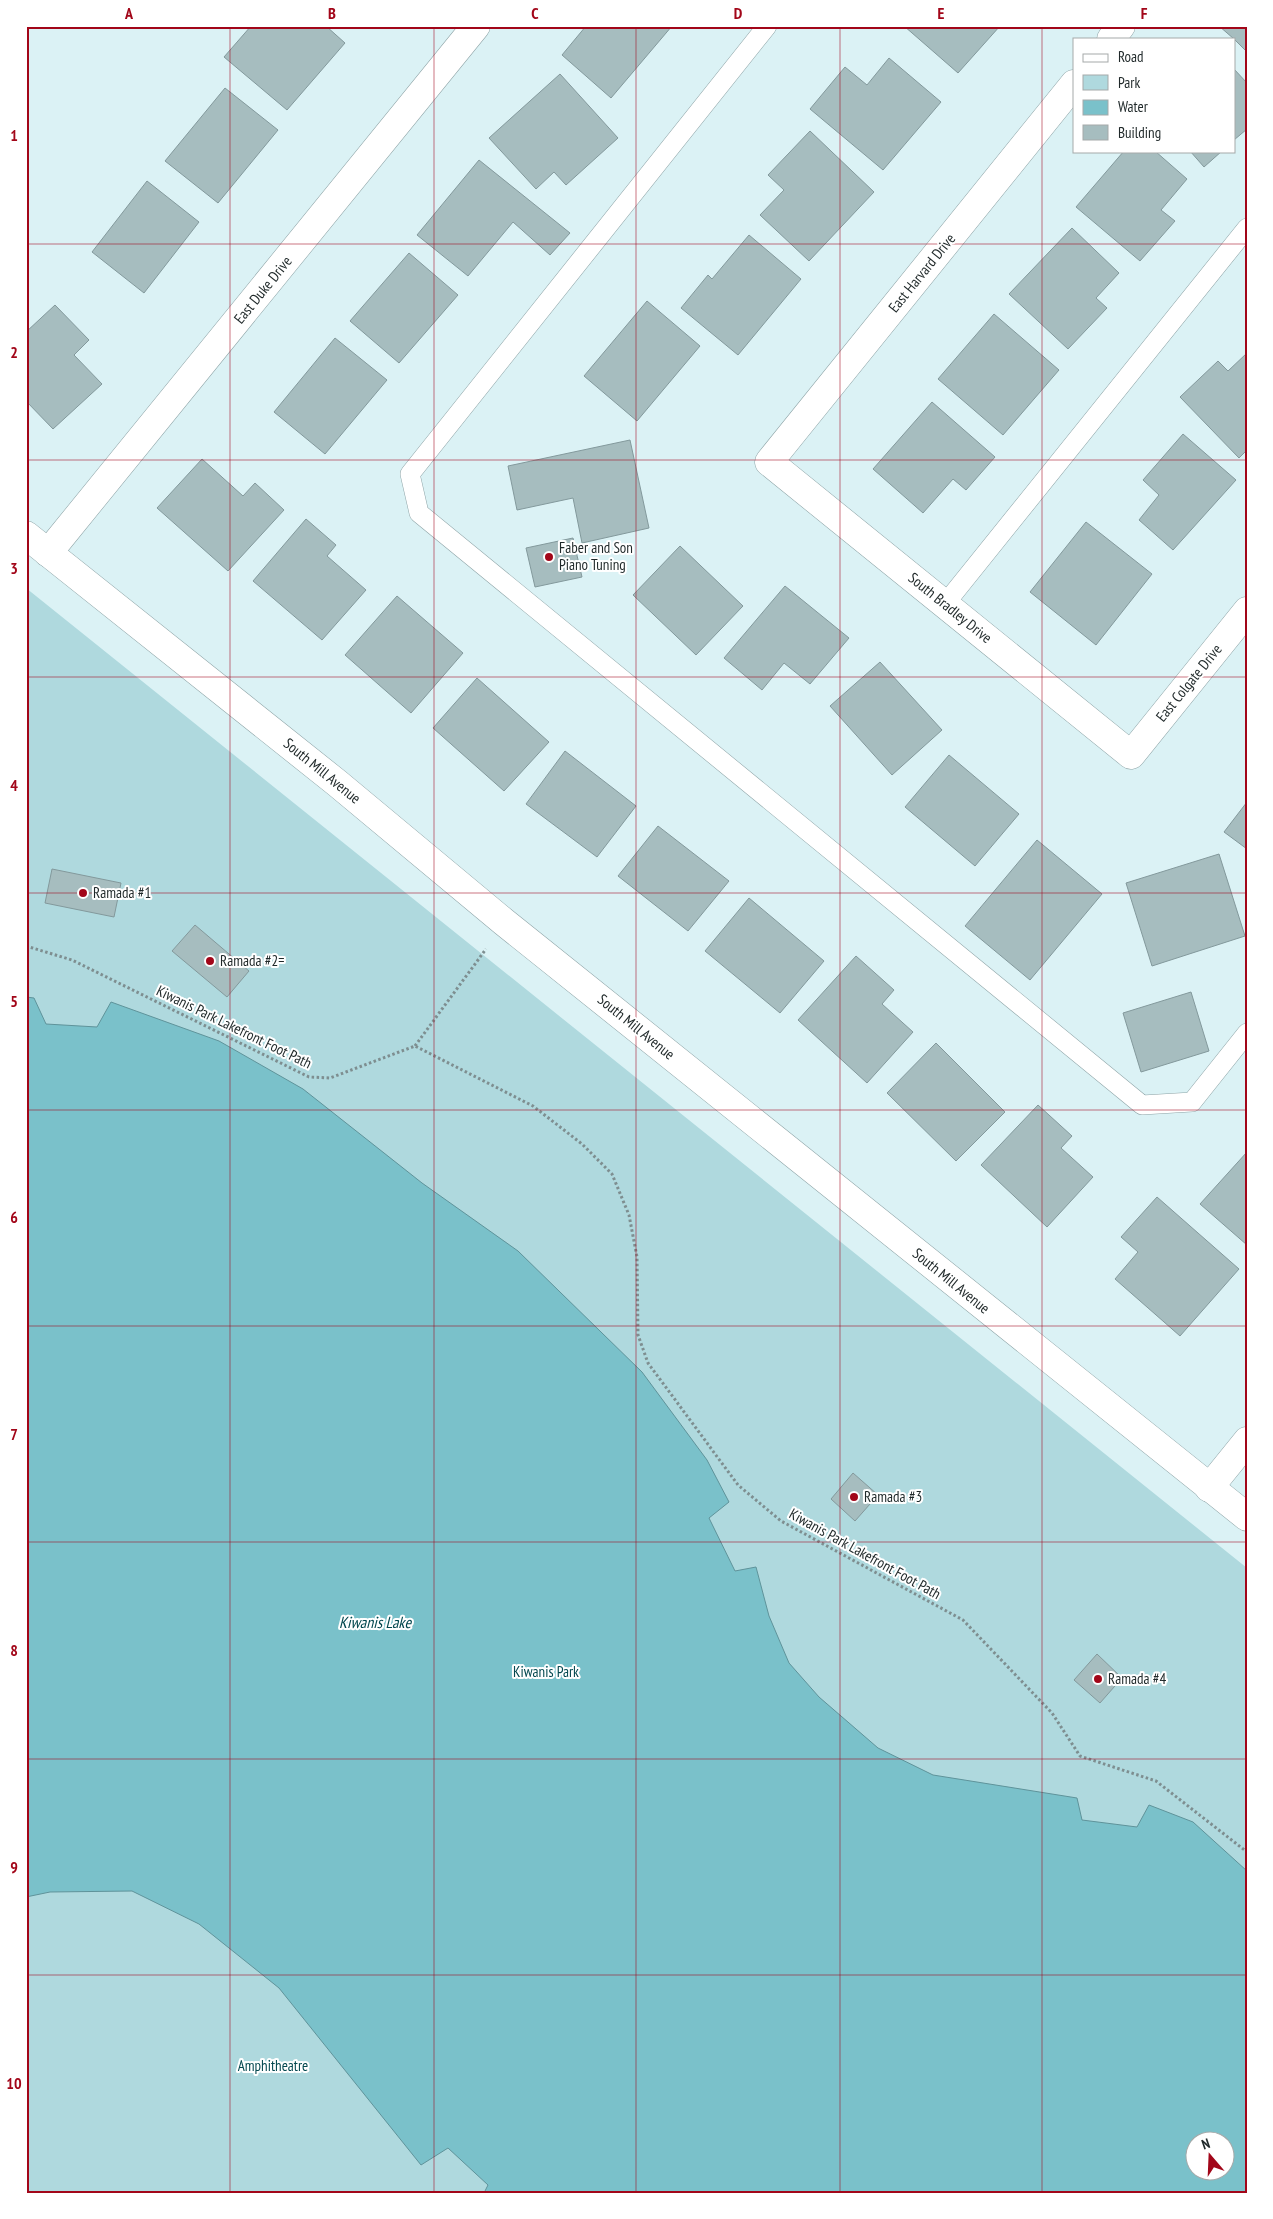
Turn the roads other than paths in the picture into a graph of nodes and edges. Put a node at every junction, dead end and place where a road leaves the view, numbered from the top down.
1 (476, 26) edge
2 (766, 26) edge
3 (1121, 26) edge
4 (1112, 38) edge
5 (1073, 85) edge
6 (1247, 228) edge
7 (769, 462) joint
8 (26, 535) edge
9 (48, 553) junction
10 (945, 604) junction
11 (1247, 611) edge
12 (1131, 755) joint
13 (1247, 1033) edge
14 (1247, 1441) edge
15 (1209, 1488) junction
16 (1247, 1518) edge

1 - 9 street, East Duke Drive
2 - 13 lane
3 - 4 street
5 - 7 street, East Harvard Drive
6 - 10 lane
7 - 10 street, South Bradley Drive
8 - 9 street, South Mill Avenue
9 - 15 street, South Mill Avenue
10 - 12 street, South Bradley Drive
11 - 12 street, East Colgate Drive
14 - 15 street
15 - 16 street, South Mill Avenue

